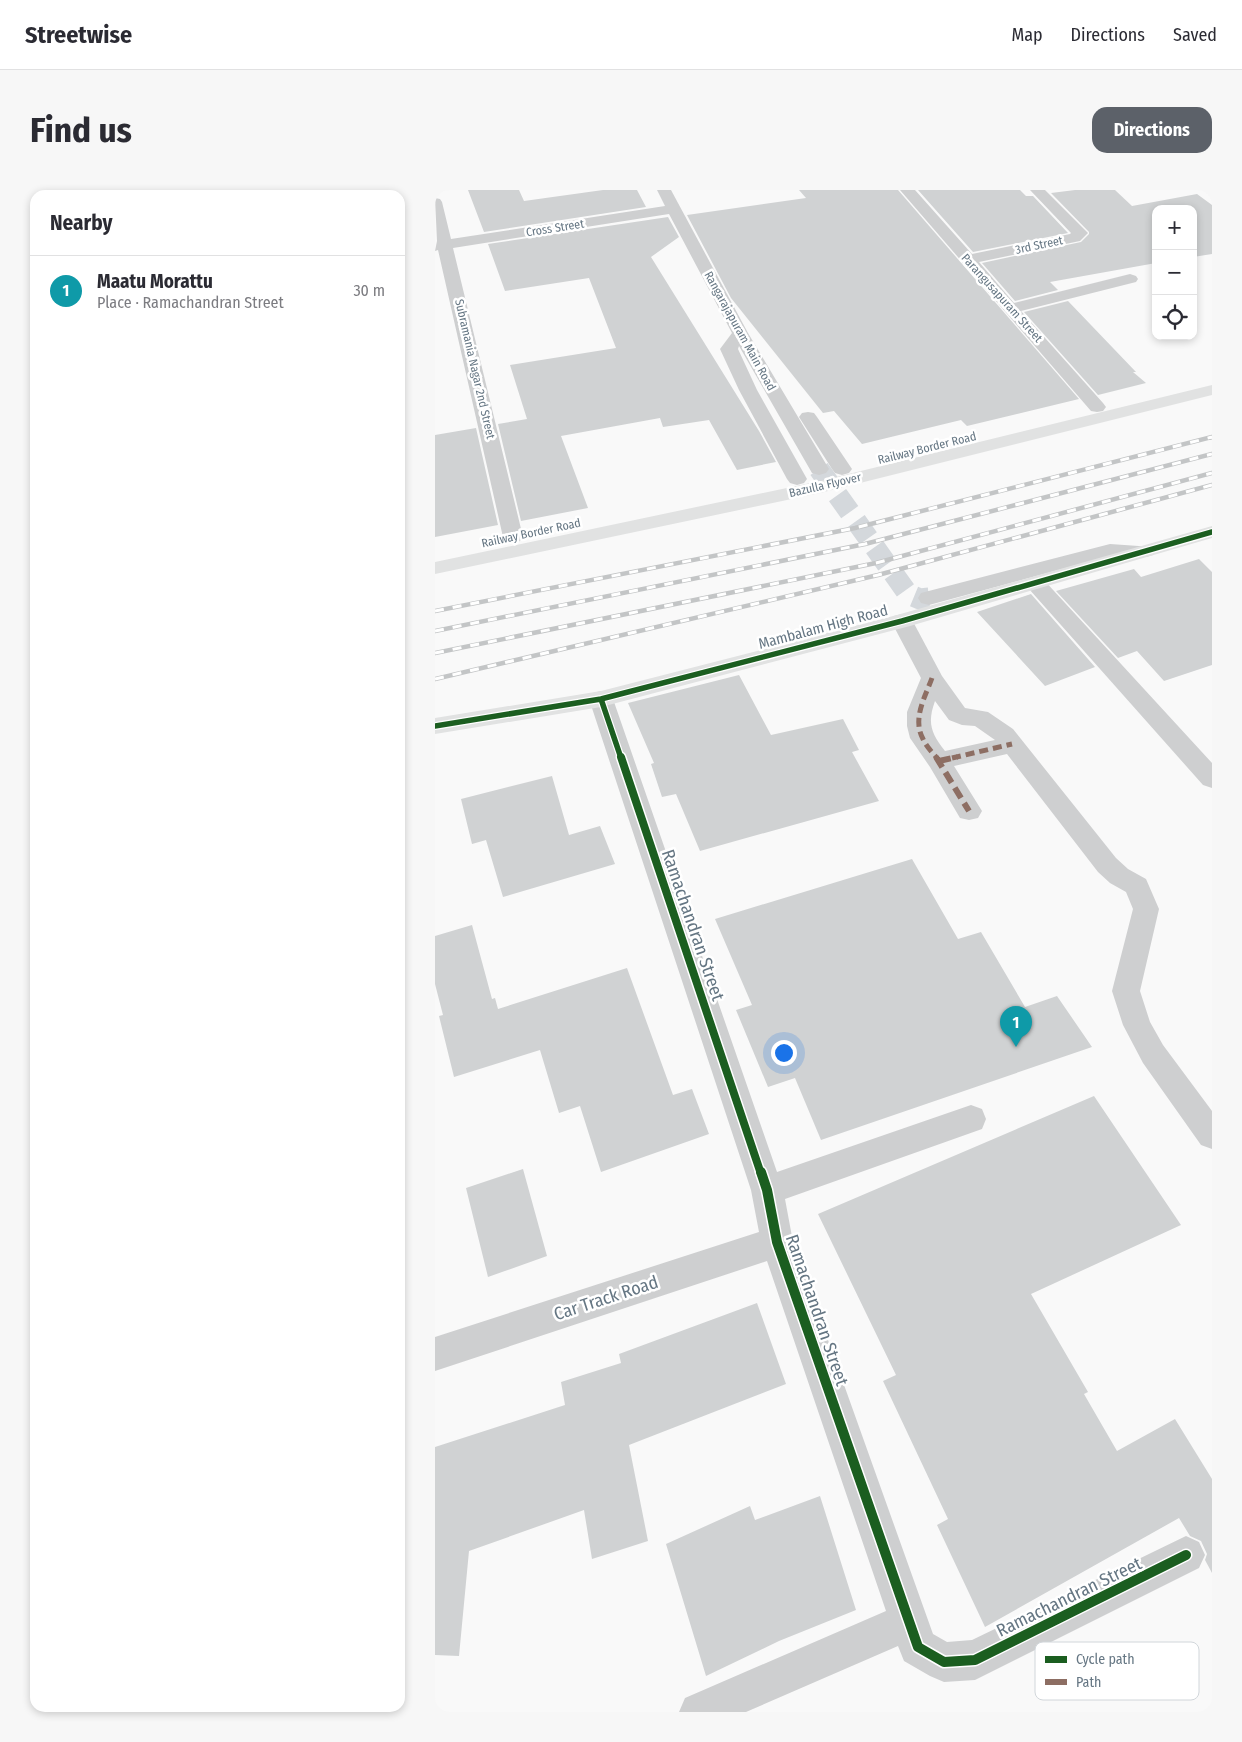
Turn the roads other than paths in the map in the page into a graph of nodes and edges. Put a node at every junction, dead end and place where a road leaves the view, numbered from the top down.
1 (664, 190) edge
2 (907, 190) edge
3 (1037, 190) edge
4 (435, 202) edge
5 (674, 210) junction
6 (440, 246) edge
7 (967, 260) junction
8 (1129, 279) dead end
9 (1012, 308) junction
10 (740, 333) junction
11 (1212, 378) edge
12 (1212, 390) edge
13 (1097, 406) junction
14 (819, 469) tunnel mouth
15 (842, 469) junction
16 (797, 479) junction
17 (1212, 532) edge
18 (513, 536) junction
19 (1146, 551) junction
20 (435, 554) edge
21 (435, 568) edge
22 (1036, 584) junction
23 (929, 598) tunnel mouth
24 (901, 621) junction
25 (932, 678) junction
26 (601, 699) junction
27 (435, 726) edge
28 (1012, 744) junction
29 (939, 761) junction
30 (1212, 779) edge
31 (969, 811) dead end
32 (971, 1119) dead end
33 (1212, 1135) edge
34 (767, 1190) junction
35 (777, 1242) junction
36 (435, 1354) edge
37 (1186, 1555) dead end
38 (909, 1621) junction
39 (699, 1712) edge

1 - 5 street, Rangarajapuram Main Road
2 - 7 street, Parangusapuram Street
3 - 7 street, 3rd Street
4 - 6 street, Subramania Nagar 2nd Street
5 - 6 street, Cross Street
5 - 10 street, Rangarajapuram Main Road
6 - 18 street, Subramania Nagar 2nd Street
7 - 9 street, Parangusapuram Street
8 - 9 street
9 - 13 street, Parangusapuram Street
10 - 14 street, Rangarajapuram Main Road
10 - 15 street
10 - 16 street
11 - 13 street, Railway Border Road
12 - 21 street, Bazulla Flyover
13 - 15 street, Railway Border Road
15 - 16 street, Railway Border Road
16 - 18 street, Railway Border Road
17 - 19 street, Mambalam High Road
18 - 20 street, Railway Border Road
19 - 22 street, Mambalam High Road
19 - 23 street
22 - 24 street, Mambalam High Road
22 - 30 street
24 - 25 street
24 - 26 street, Mambalam High Road
25 - 28 street
25 - 29 street
26 - 27 street, Mambalam High Road
26 - 34 street, Ramachandran Street
28 - 29 street
28 - 33 street
29 - 31 street
32 - 34 street
34 - 35 street, Ramachandran Street
35 - 36 street, Car Track Road
35 - 38 street, Ramachandran Street
37 - 38 street, Ramachandran Street
38 - 39 street

